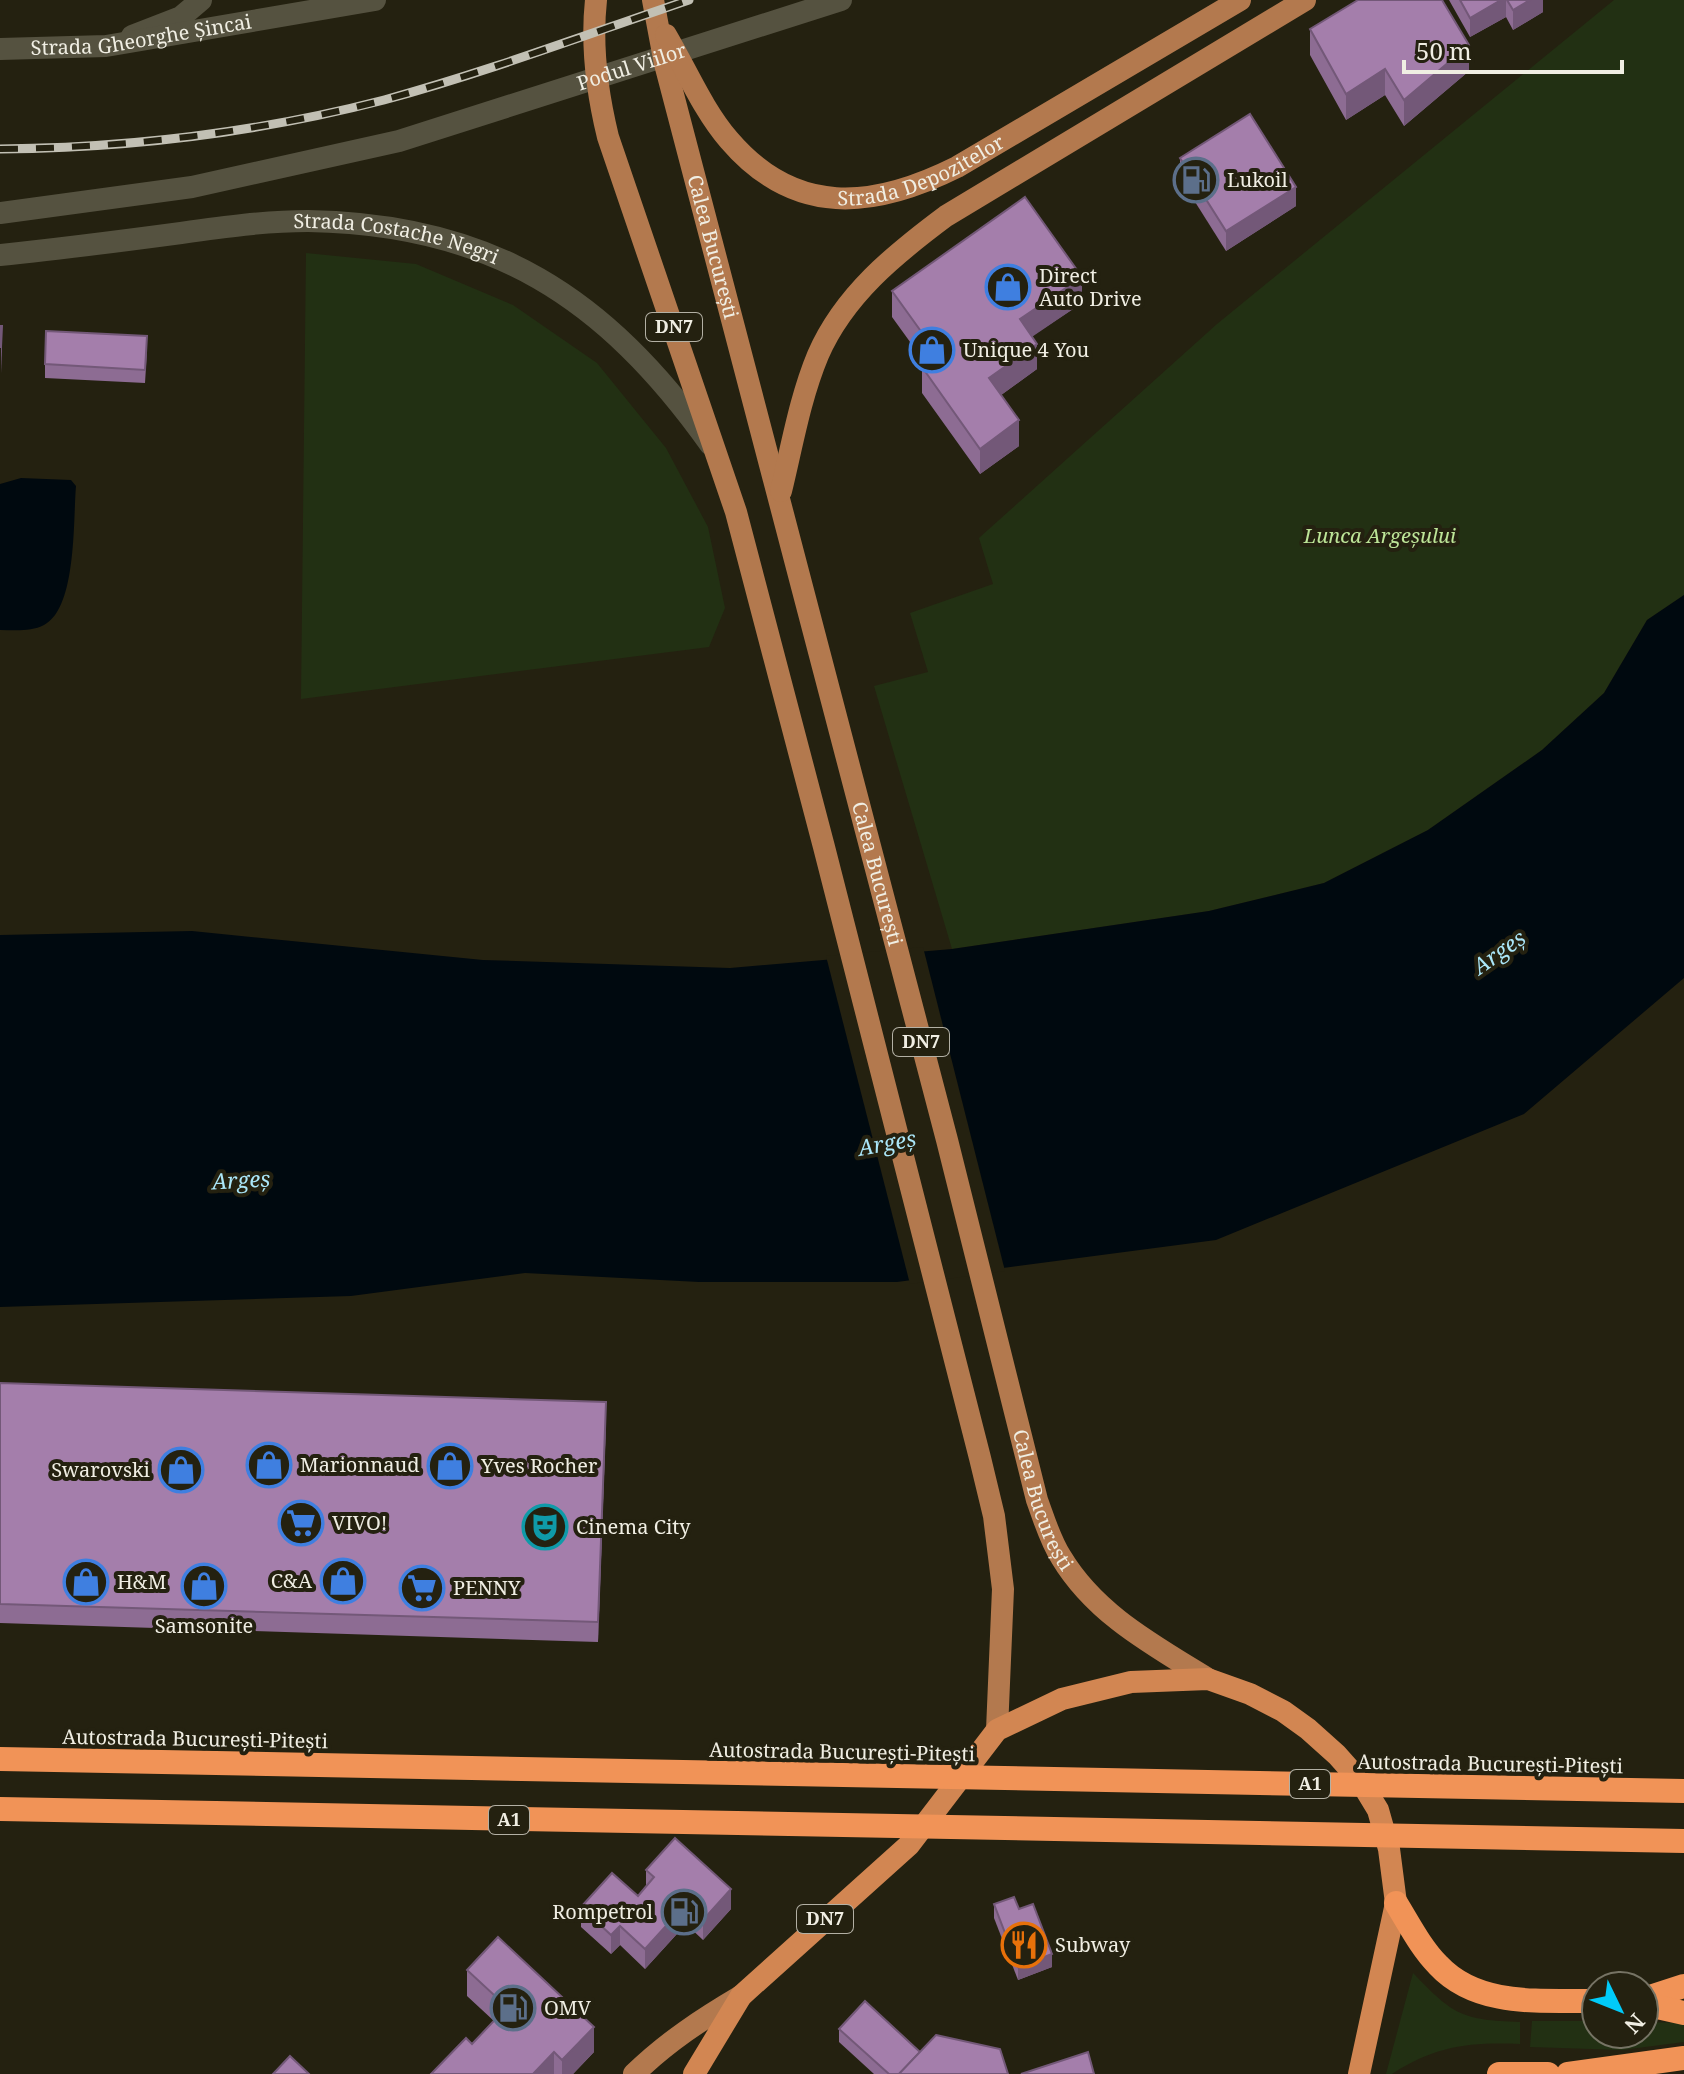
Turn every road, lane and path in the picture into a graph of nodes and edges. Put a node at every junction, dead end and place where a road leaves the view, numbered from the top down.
1 (201, 0) edge
2 (375, 0) edge
3 (596, 0) edge
4 (841, 0) edge
5 (1240, 0) edge
6 (1305, 0) edge
7 (653, 6) edge
8 (106, 46) junction
9 (0, 49) edge
10 (0, 213) edge
11 (0, 255) edge
12 (715, 450) junction
13 (780, 496) junction
14 (1208, 1679) junction
15 (997, 1730) junction
16 (0, 1759) edge
17 (1684, 1791) edge
18 (0, 1809) edge
19 (1684, 1841) edge
20 (1396, 1903) junction
21 (1684, 1986) edge
22 (741, 1996) junction
23 (1660, 1996) edge
24 (1580, 2000) edge
25 (1660, 2006) edge
26 (1684, 2013) edge
27 (1684, 2058) edge
28 (634, 2074) edge
29 (694, 2074) edge
30 (1359, 2074) edge
31 (1499, 2074) edge
32 (1548, 2074) edge
33 (1568, 2074) edge

1 - 8 main road
2 - 8 main road, Strada Gheorghe Șincai
3 - 12 main road, DN7
4 - 10 main road, Podul Viilor
5 - 7 main road, Strada Depozitelor / DN7
6 - 13 main road, DN7
7 - 13 main road, Calea București / DN7
8 - 9 main road, Strada Gheorghe Șincai
11 - 12 main road, Strada Costache Negri
12 - 15 main road, DN7
13 - 14 main road, Calea București / DN7
14 - 15 highway, DN7
14 - 20 highway, DN7
15 - 22 highway, DN7
16 - 17 highway, Autostrada București-Pitești / A1
18 - 19 highway, A1
20 - 24 highway
20 - 30 highway, DN7
21 - 23 highway
22 - 28 main road, DN7
22 - 29 highway, DN7
25 - 26 highway
27 - 33 highway
31 - 32 highway

